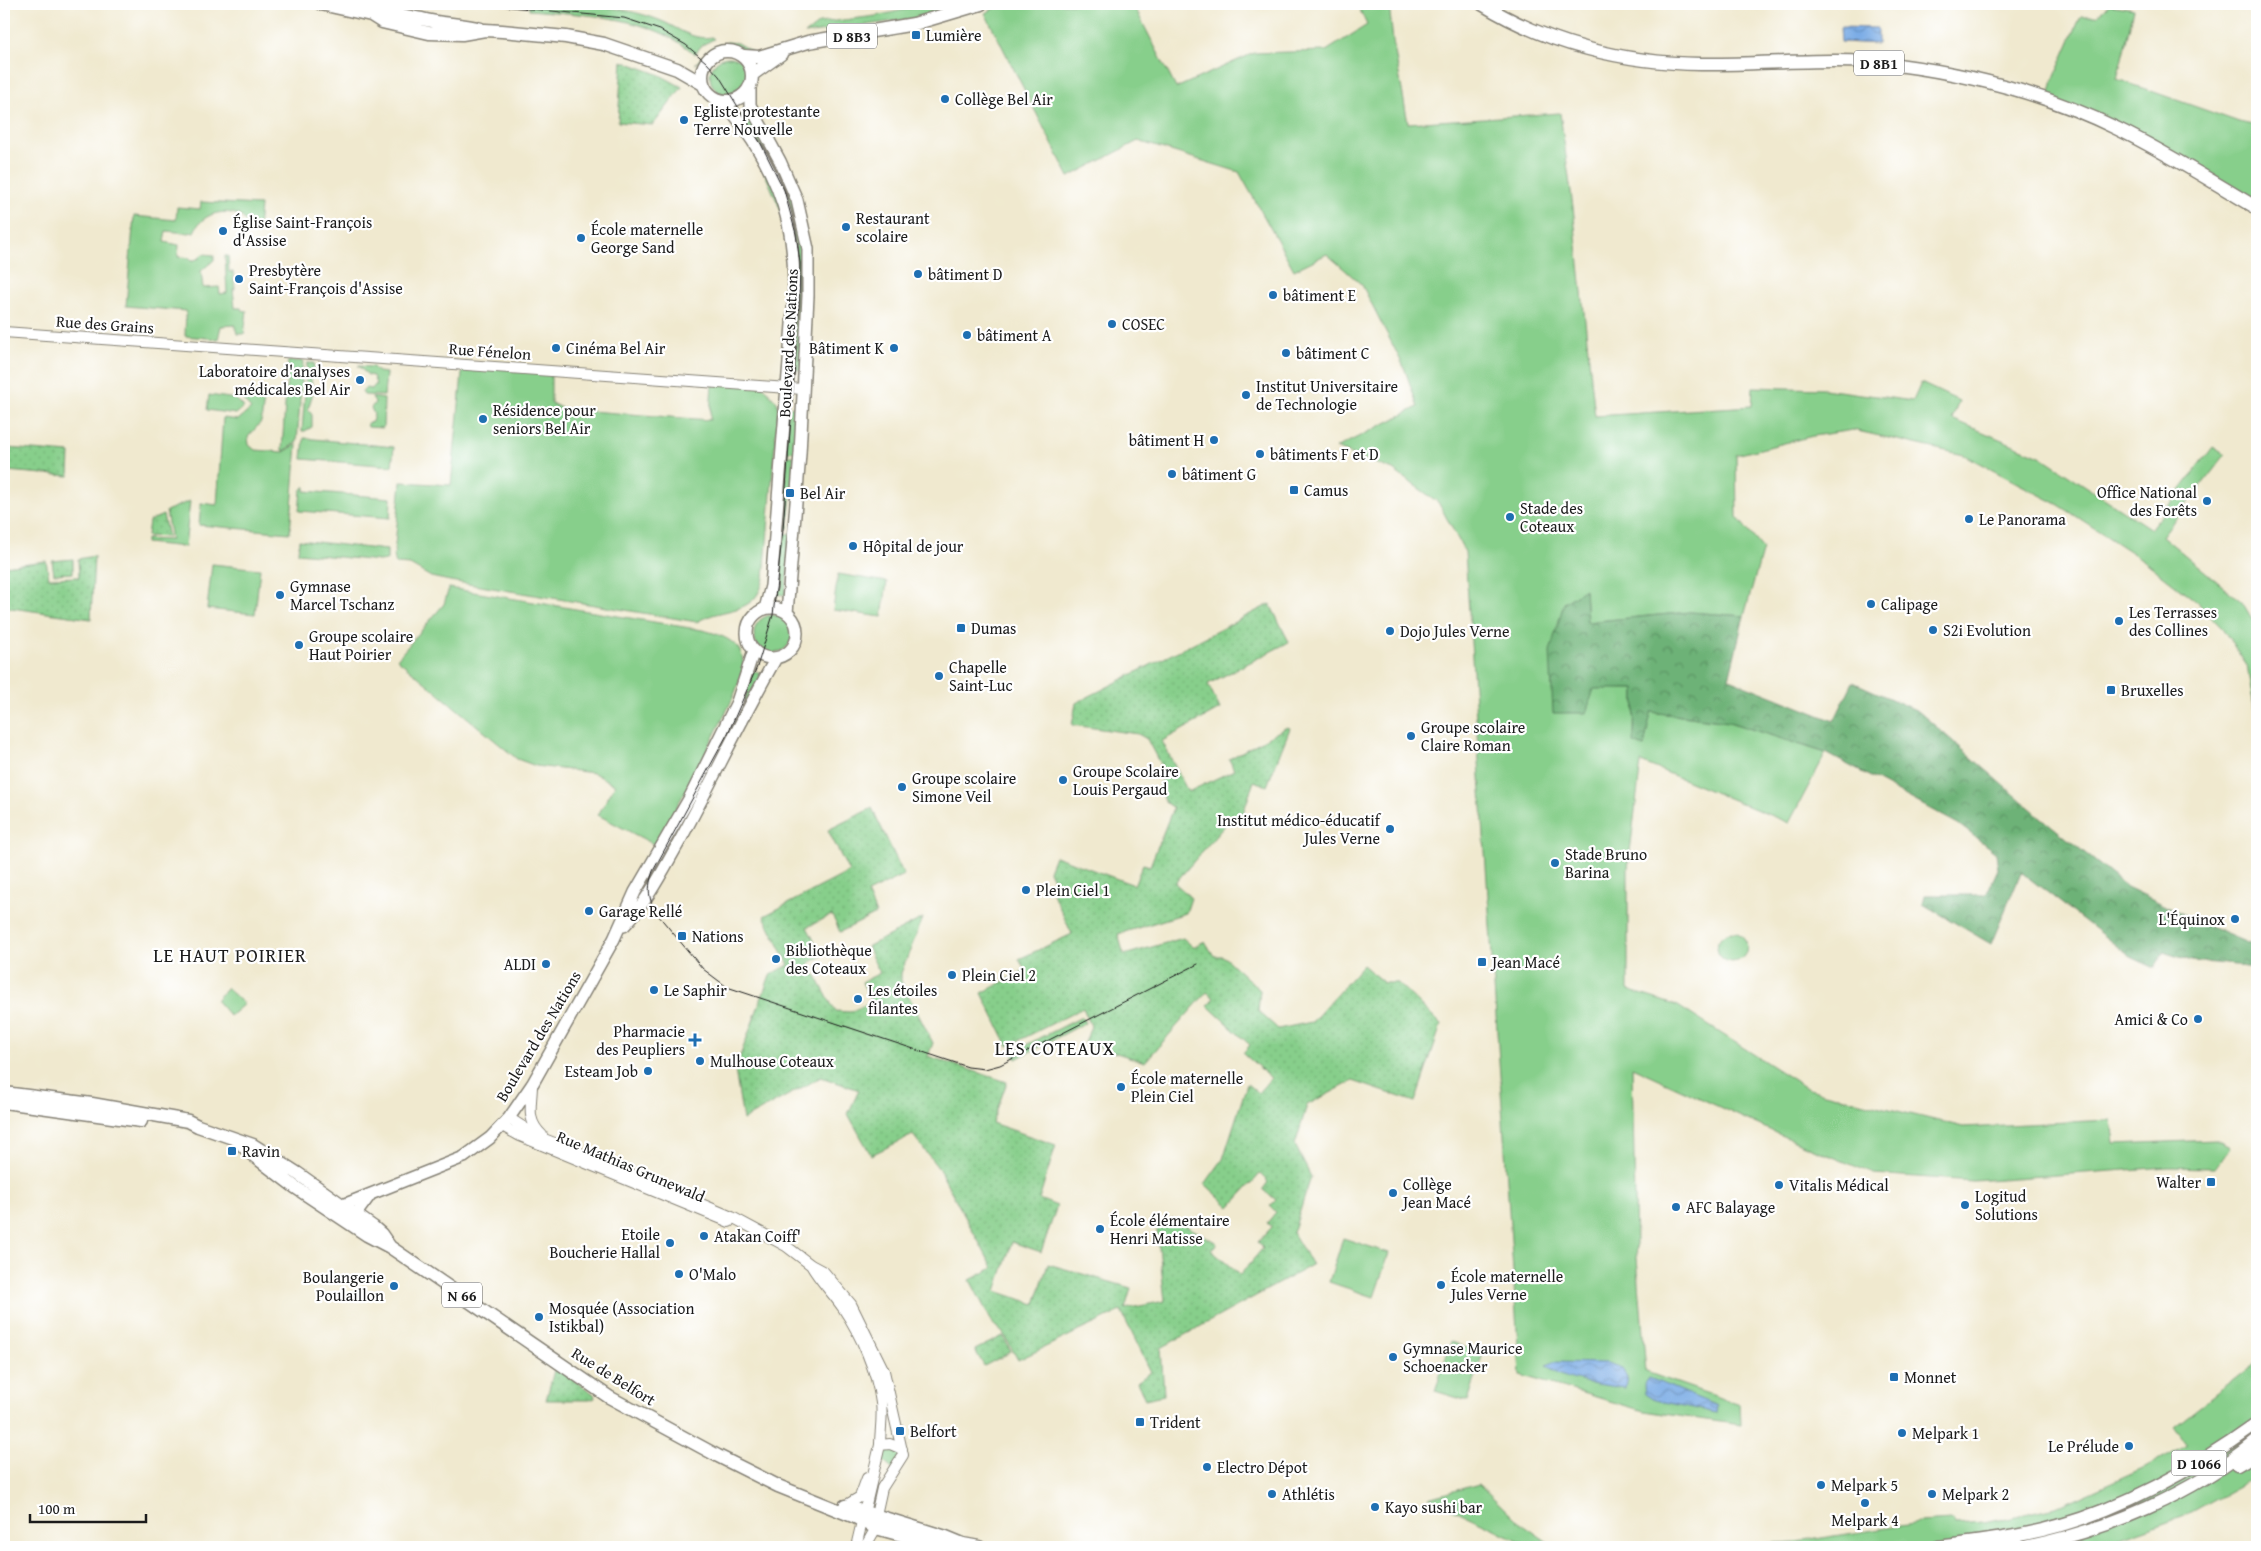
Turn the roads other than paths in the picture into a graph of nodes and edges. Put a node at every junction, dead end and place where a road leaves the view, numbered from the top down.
1 (321, 4) edge
2 (981, 4) edge
3 (1482, 4) edge
4 (371, 15) junction
5 (420, 19) junction
6 (403, 27) junction
7 (485, 30) junction
8 (790, 48) junction
9 (744, 56) junction
10 (705, 64) junction
11 (677, 70) junction
12 (752, 81) junction
13 (703, 84) junction
14 (722, 101) junction
15 (2257, 208) edge
16 (4, 332) edge
17 (204, 346) joint
18 (786, 388) junction
19 (803, 389) junction
20 (765, 610) junction
21 (787, 613) junction
22 (754, 650) junction
23 (776, 658) junction
24 (616, 935) junction
25 (532, 1083) junction
26 (4, 1092) edge
27 (4, 1102) edge
28 (506, 1122) junction
29 (198, 1126) junction
30 (238, 1141) junction
31 (552, 1141) junction
32 (370, 1195) junction
33 (343, 1211) junction
34 (356, 1214) junction
35 (751, 1229) junction
36 (390, 1247) junction
37 (848, 1307) junction
38 (2257, 1424) edge
39 (2257, 1441) edge
40 (902, 1449) junction
41 (879, 1451) junction
42 (2257, 1453) edge
43 (893, 1470) junction
44 (752, 1472) junction
45 (874, 1473) junction
46 (2210, 1475) junction
47 (845, 1506) junction
48 (873, 1521) junction
49 (963, 1544) junction
50 (856, 1547) edge
51 (865, 1547) edge
52 (871, 1547) edge
53 (979, 1547) edge
54 (1938, 1547) edge
55 (2025, 1547) edge

1 - 4 main road
2 - 8 main road, D 8B3
3 - 15 main road, D 8B1
4 - 5 main road
4 - 6 main road
5 - 6 main road
5 - 7 main road
6 - 7 main road
7 - 11 main road
8 - 9 main road, D 8B3
8 - 12 main road, D 8B3
9 - 10 main road
9 - 12 main road
10 - 11 main road
10 - 13 main road
11 - 13 main road
12 - 14 main road
12 - 19 main road, Boulevard des Nations
13 - 14 main road
14 - 18 main road, Boulevard des Nations
16 - 17 street, Rue des Grains
17 - 18 street, Rue Fénelon
18 - 19 street, Rue Fénelon
18 - 20 main road, Boulevard des Nations
19 - 21 main road, Boulevard des Nations
20 - 21 main road
20 - 22 main road
21 - 23 main road
22 - 23 main road
22 - 24 main road, Boulevard des Nations
23 - 24 main road, Boulevard des Nations
24 - 25 main road, Boulevard des Nations
25 - 28 main road, Boulevard des Nations
25 - 31 street, Rue Mathias Grunewald
26 - 29 main road, Rue de Belfort
27 - 29 main road
28 - 31 street, Rue Mathias Grunewald
28 - 32 main road, Boulevard des Nations
28 - 35 street, Rue Mathias Grunewald
29 - 30 main road, Rue de Belfort
30 - 33 main road, Rue de Belfort / N 66
30 - 33 main road, Rue de Belfort / N 66
31 - 35 street, Rue Mathias Grunewald
32 - 33 main road, Boulevard des Nations
32 - 34 main road
33 - 34 main road, Rue de Belfort / N 66
33 - 36 main road, Rue de Belfort / N 66
34 - 36 main road, Rue de Belfort / N 66
35 - 37 street, Rue Mathias Grunewald
36 - 44 main road, Rue de Belfort / N 66
37 - 40 street, Rue Mathias Grunewald
37 - 41 street, Rue Mathias Grunewald
38 - 54 main road, D 1066
39 - 46 main road, D 1066
40 - 41 street
40 - 43 street
41 - 43 street
41 - 45 street, Rue Mathias Grunewald
42 - 46 main road
43 - 48 street
44 - 47 main road, Rue de Belfort / N 66
44 - 48 main road, Rue de Belfort / N 66
45 - 47 street, Rue Mathias Grunewald
45 - 48 street, Rue Mathias Grunewald
46 - 55 main road, D 1066
47 - 48 main road, Rue de Belfort / N 66
48 - 49 main road, Rue de Belfort / N 66
48 - 49 main road, Rue de Belfort / N 66
48 - 50 street
48 - 51 street
48 - 52 street
49 - 53 main road, Rue de Belfort / N 66

